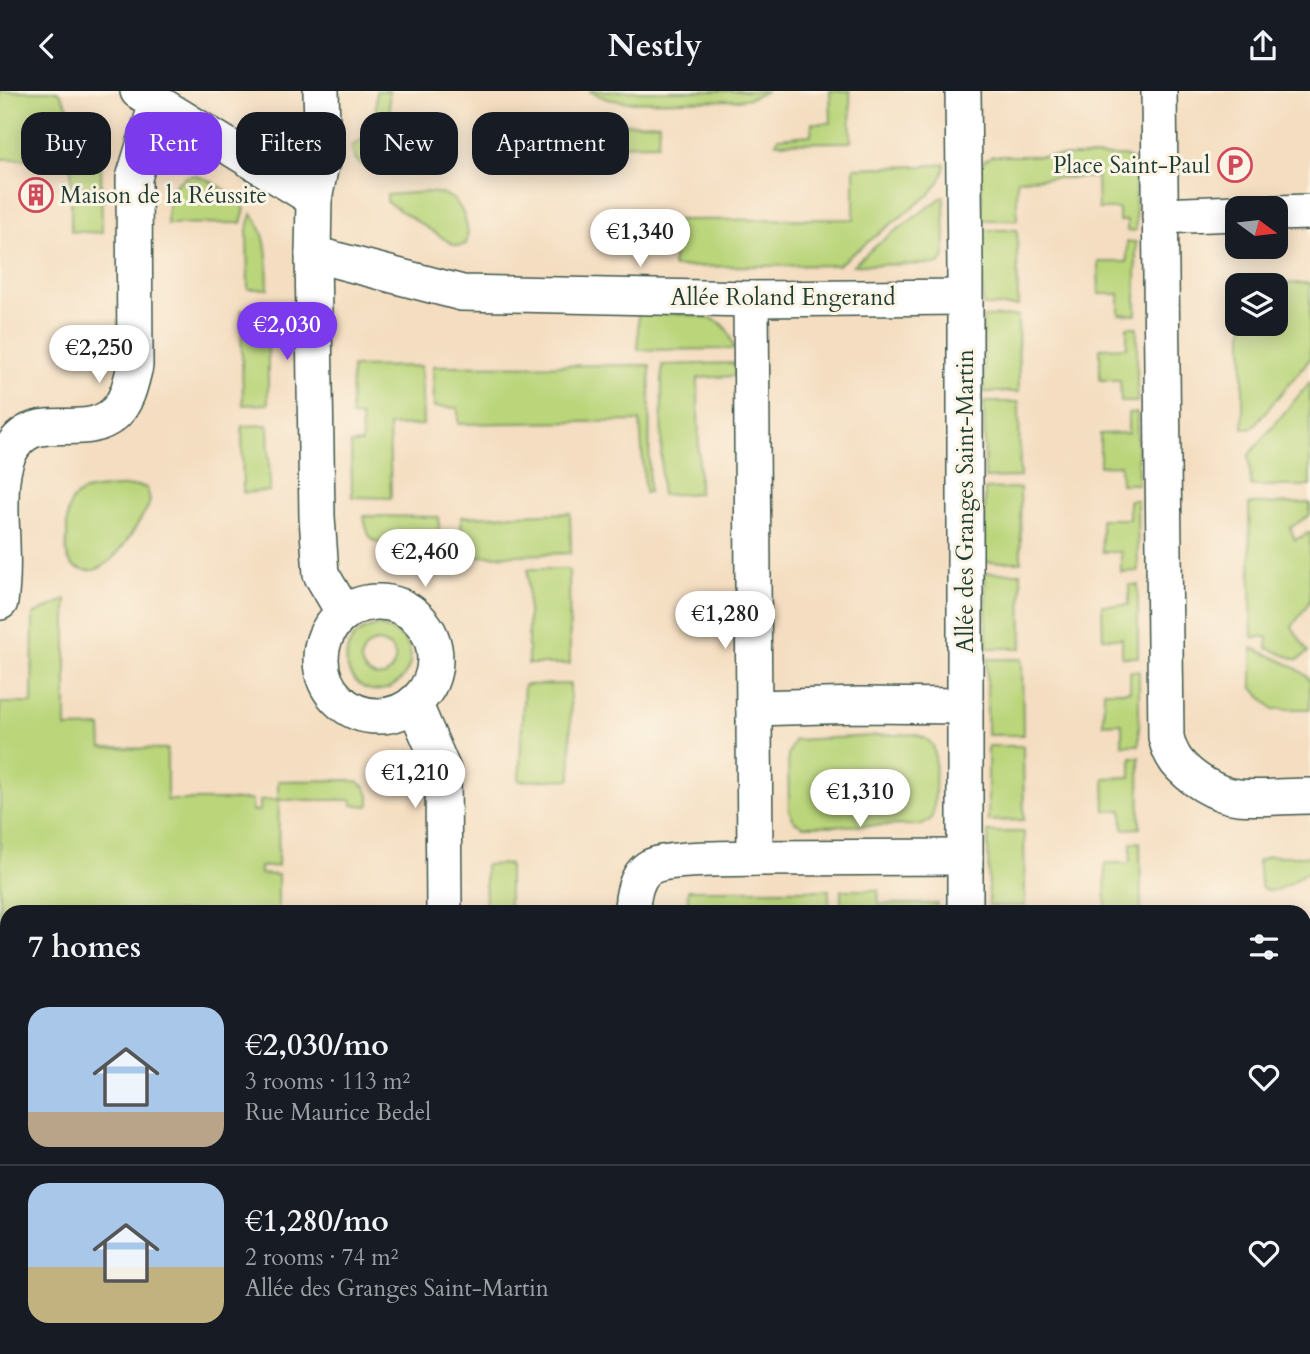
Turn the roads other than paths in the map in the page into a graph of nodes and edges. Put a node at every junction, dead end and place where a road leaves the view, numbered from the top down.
1 (321, 91) edge
2 (962, 91) edge
3 (1158, 91) edge
4 (147, 97) edge
5 (314, 199) junction
6 (1310, 212) edge
7 (1225, 213) edge
8 (1288, 213) edge
9 (1160, 216) junction
10 (313, 254) junction
11 (964, 297) junction
12 (751, 299) junction
13 (0, 602) edge
14 (344, 613) junction
15 (414, 703) junction
16 (965, 706) junction
17 (754, 708) junction
18 (1310, 796) edge
19 (965, 857) junction
20 (755, 858) junction
21 (444, 905) edge
22 (632, 905) edge
23 (965, 905) edge

1 - 5 street
2 - 11 street, Allée des Granges Saint-Martin
3 - 9 street
4 - 5 street
4 - 13 street
5 - 10 street
6 - 8 street
7 - 9 street
9 - 18 street
10 - 12 street, Allée Roland Engerand
10 - 14 street
11 - 12 street, Allée Roland Engerand
11 - 16 street, Allée des Granges Saint-Martin
12 - 17 street
14 - 15 street
14 - 15 street
15 - 21 street
16 - 17 street
16 - 19 street, Allée des Granges Saint-Martin
17 - 20 street
19 - 20 street
19 - 23 street, Allée des Granges Saint-Martin
20 - 22 street

